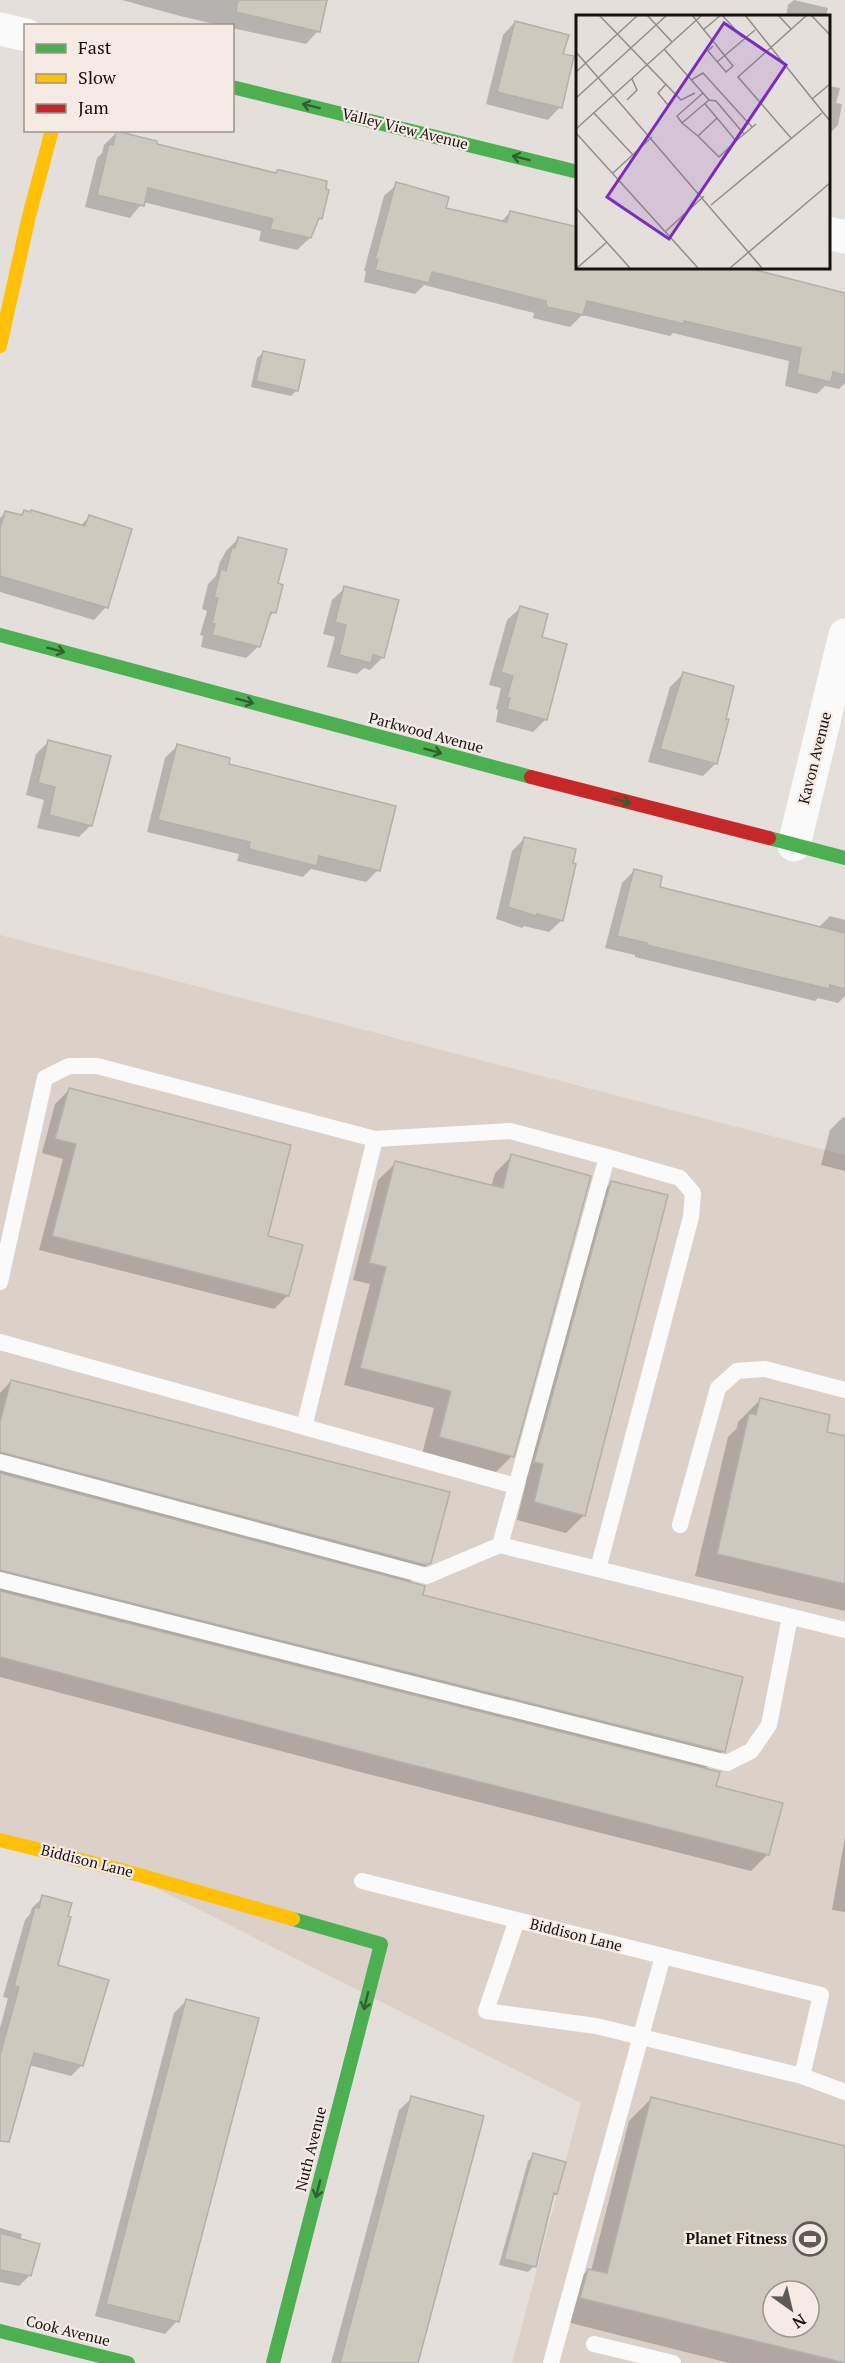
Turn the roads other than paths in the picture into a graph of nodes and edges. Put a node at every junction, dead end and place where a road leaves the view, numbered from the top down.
1 (0, 29) edge
2 (24, 35) edge
3 (234, 87) edge
4 (51, 132) edge
5 (576, 172) edge
6 (830, 233) edge
7 (845, 237) edge
8 (0, 346) edge
9 (0, 635) edge
10 (845, 635) edge
11 (794, 845) junction
12 (845, 858) edge
13 (375, 1139) junction
14 (607, 1157) junction
15 (0, 1282) edge
16 (0, 1342) edge
17 (839, 1389) edge
18 (304, 1427) junction
19 (0, 1462) edge
20 (516, 1486) junction
21 (680, 1525) dead end
22 (500, 1545) junction
23 (598, 1569) junction
24 (0, 1580) edge
25 (790, 1617) junction
26 (845, 1630) edge
27 (0, 1840) edge
28 (362, 1881) dead end
29 (517, 1920) junction
30 (381, 1944) joint
31 (663, 1956) junction
32 (640, 2036) junction
33 (802, 2076) junction
34 (845, 2092) edge
35 (0, 2331) edge
36 (594, 2344) dead end
37 (128, 2363) edge
38 (273, 2363) edge
39 (552, 2363) edge
40 (673, 2363) edge

1 - 2 street
5 -> 3 street, Valley View Avenue
4 - 8 street
6 - 7 street
9 -> 11 street, Parkwood Avenue
10 - 11 street, Kavon Avenue
11 - 12 street, Parkwood Avenue
13 - 14 lane
13 - 15 lane
13 - 18 lane
14 - 20 lane
14 - 23 lane
16 - 18 lane
17 - 21 lane
18 - 20 lane
19 - 22 lane
20 - 22 lane
22 - 23 lane
23 - 25 lane
24 - 25 lane
25 - 26 lane
27 - 30 street, Biddison Lane
28 - 29 lane
29 - 31 lane, Biddison Lane
29 - 32 lane, Biddison Lane
30 -> 38 street, Nuth Avenue
31 - 32 lane
31 - 33 lane, Biddison Lane
32 - 33 lane, Biddison Lane
32 - 39 lane
33 - 34 lane, Biddison Lane
35 - 37 street, Cook Avenue
36 - 40 lane

